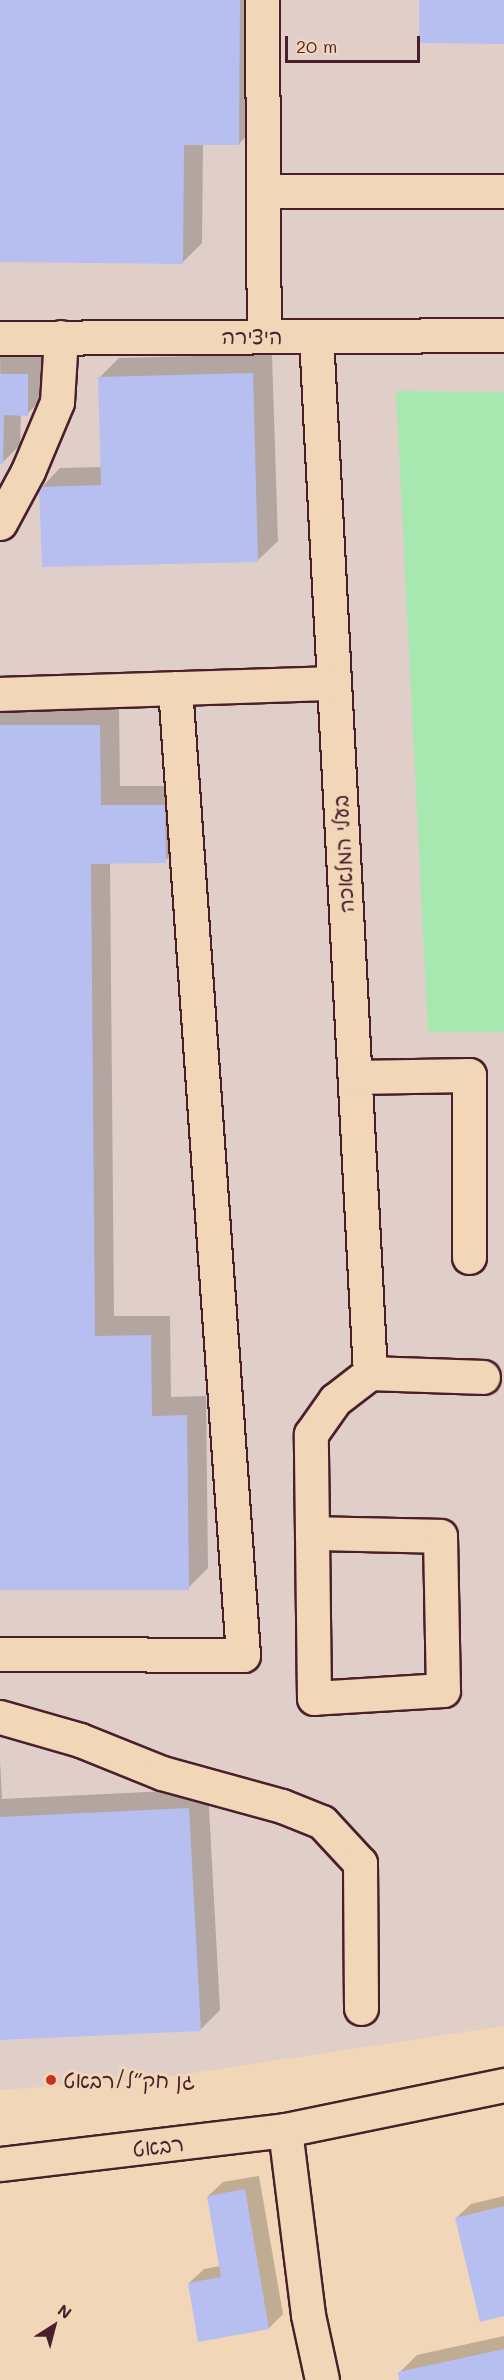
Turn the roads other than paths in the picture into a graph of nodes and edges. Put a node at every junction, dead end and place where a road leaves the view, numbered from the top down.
1 (262, 0) edge
2 (263, 191) junction
3 (504, 191) edge
4 (504, 335) edge
5 (264, 336) junction
6 (316, 336) junction
7 (0, 338) edge
8 (61, 338) junction
9 (0, 523) edge
10 (334, 683) junction
11 (175, 688) junction
12 (0, 694) edge
13 (355, 1077) junction
14 (469, 1257) dead end
15 (370, 1373) junction
16 (483, 1377) dead end
17 (312, 1533) junction
18 (0, 1654) edge
19 (0, 1717) edge
20 (361, 2008) dead end
21 (504, 2085) edge
22 (285, 2130) junction
23 (10, 2166) edge
24 (322, 2380) edge

1 - 2 street
2 - 3 street
2 - 5 street
4 - 6 street, היצירה
5 - 6 street, היצירה
5 - 8 street, היצירה
6 - 10 street, בעלי המלאכה
7 - 8 street, היצירה
8 - 9 street
10 - 11 street
10 - 13 street, בעלי המלאכה
11 - 12 street
11 - 18 street
13 - 14 street
13 - 15 street, בעלי המלאכה
15 - 16 street
15 - 17 street
17 - 17 street
19 - 20 street
21 - 22 street, רבאט
22 - 23 street, רבאט
22 - 24 street

